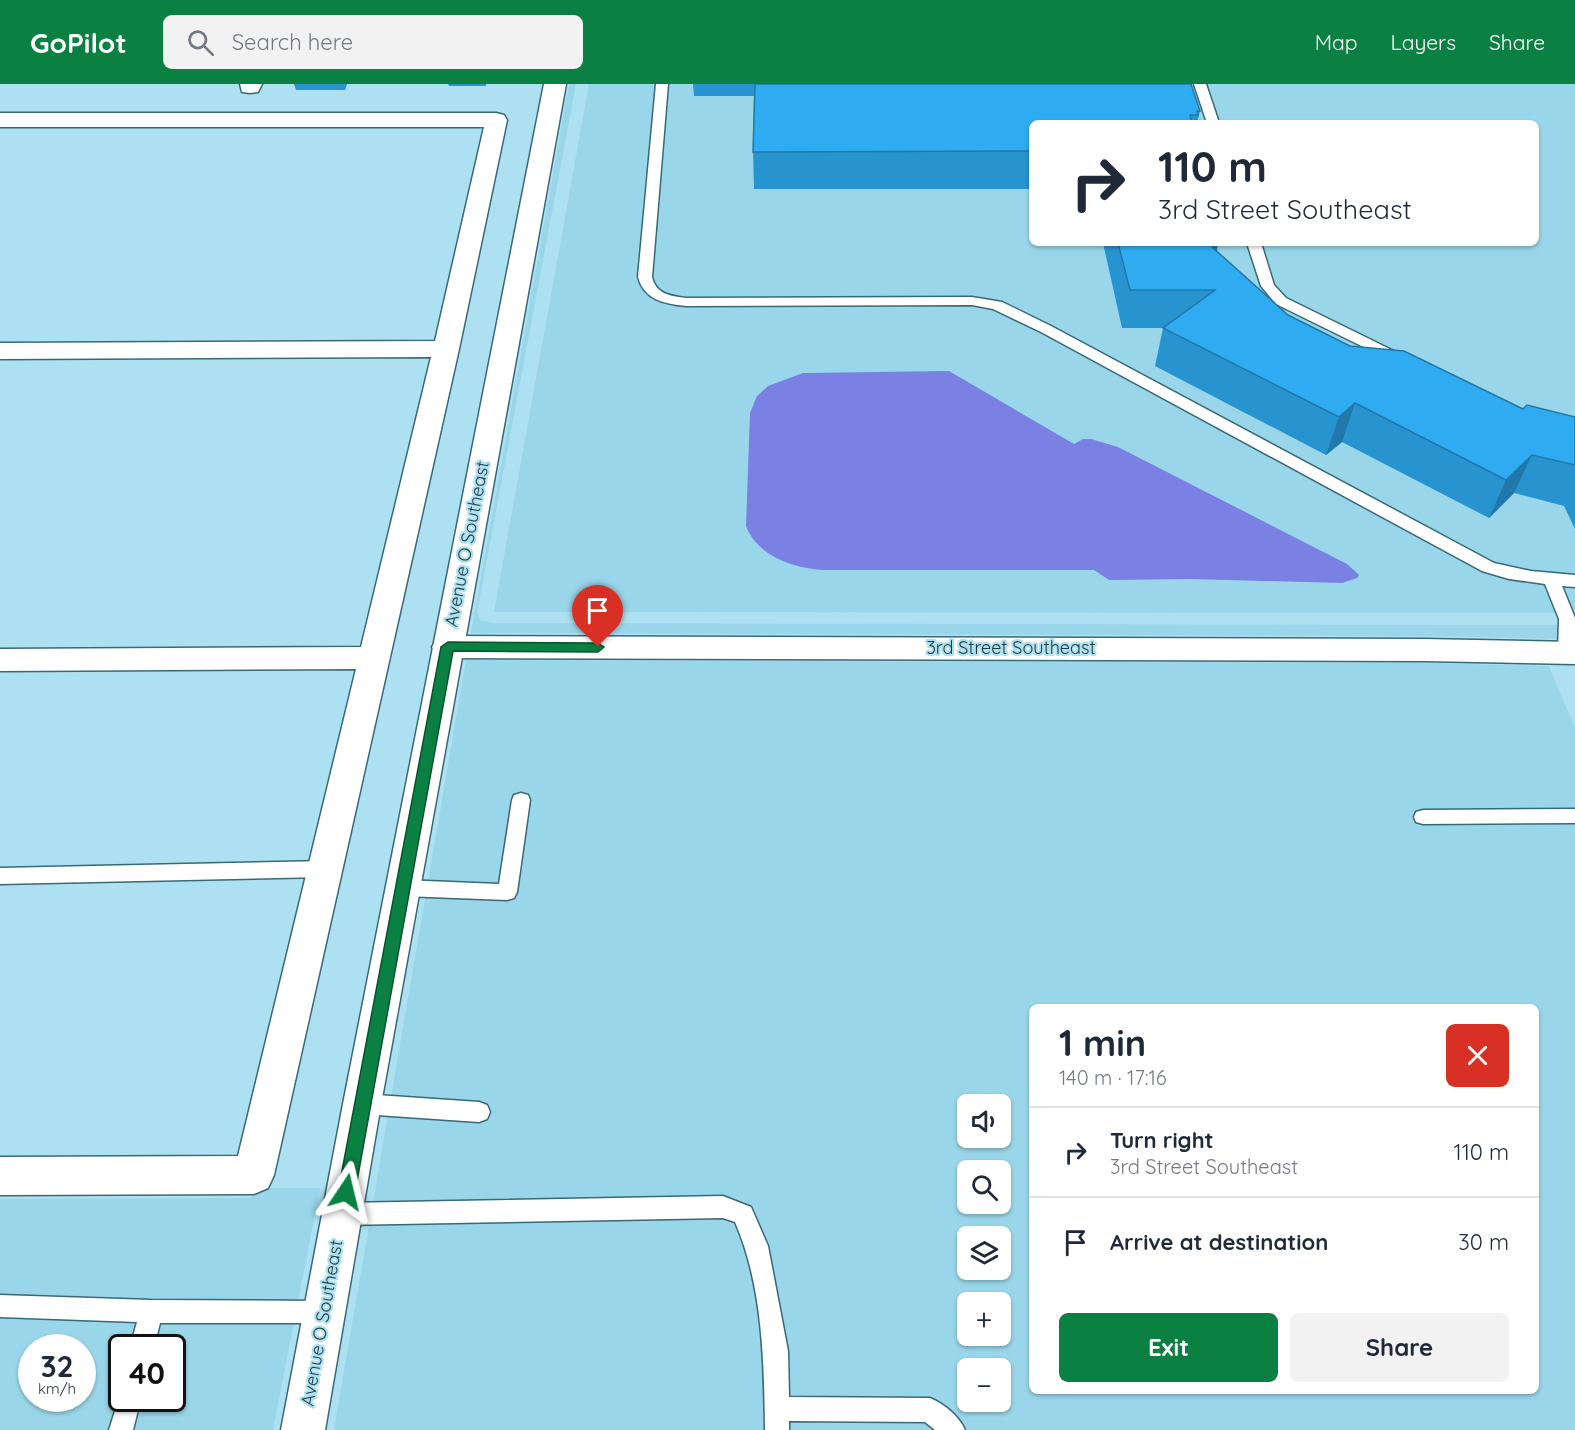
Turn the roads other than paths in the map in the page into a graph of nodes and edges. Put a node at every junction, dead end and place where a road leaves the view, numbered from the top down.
1 (555, 84) edge
2 (662, 84) edge
3 (1200, 84) edge
4 (0, 120) edge
5 (1212, 120) edge
6 (1255, 246) edge
7 (446, 349) junction
8 (0, 351) edge
9 (1408, 363) edge
10 (1551, 580) junction
11 (1575, 581) edge
12 (448, 647) junction
13 (374, 658) junction
14 (0, 660) edge
15 (1572, 662) edge
16 (522, 800) dead end
17 (1575, 816) edge
18 (1423, 817) dead end
19 (325, 869) junction
20 (0, 876) edge
21 (403, 888) junction
22 (362, 1104) junction
23 (479, 1112) dead end
24 (0, 1176) edge
25 (342, 1214) junction
26 (0, 1306) edge
27 (151, 1311) junction
28 (324, 1312) junction
29 (145, 1334) edge
30 (126, 1412) edge
31 (777, 1419) edge
32 (121, 1430) edge
33 (303, 1430) edge
34 (953, 1430) edge

1 - 12 street, Avenue O Southeast
2 - 10 lane
3 - 5 lane
4 - 7 street
6 - 9 lane
7 - 8 street
7 - 13 street
10 - 11 lane
10 - 15 lane
12 - 15 street, 3rd Street Southeast
12 - 21 street, Avenue O Southeast
13 - 14 street
13 - 19 street
16 - 21 lane
17 - 18 lane
19 - 20 lane
19 - 24 street
21 - 22 street, Avenue O Southeast
22 - 23 lane
22 - 25 street, Avenue O Southeast
25 - 28 street, Avenue O Southeast
25 - 31 lane
26 - 27 lane
27 - 28 lane
27 - 29 lane
28 - 33 street, Avenue O Southeast
30 - 32 lane
31 - 34 lane

